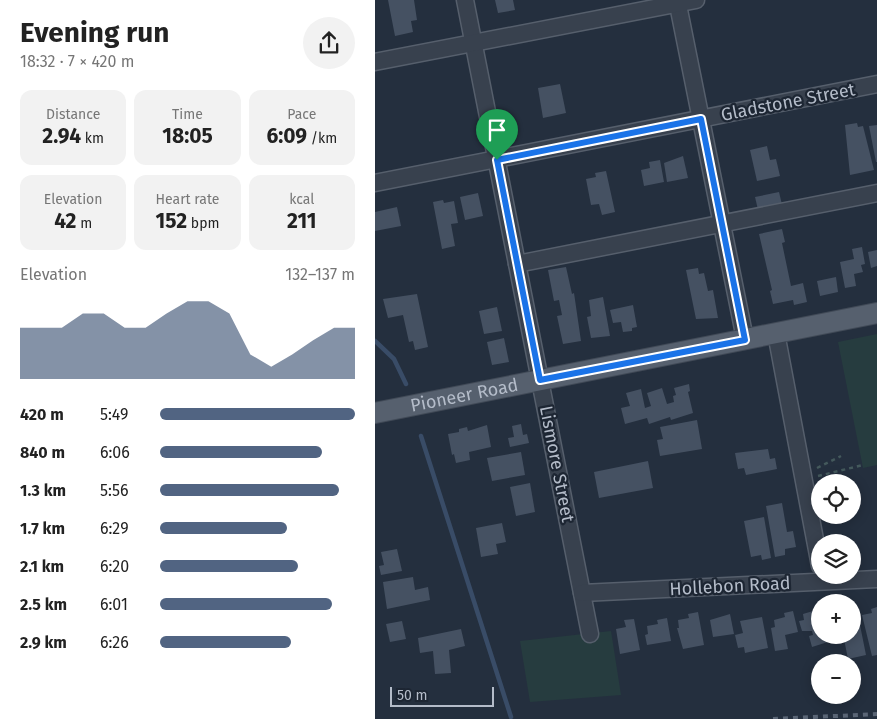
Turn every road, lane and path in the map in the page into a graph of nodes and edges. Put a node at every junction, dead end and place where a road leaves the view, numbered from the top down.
1 (465, 0) edge
2 (696, 0) edge
3 (678, 2) edge
4 (474, 43) junction
5 (375, 62) edge
6 (877, 84) edge
7 (701, 119) junction
8 (497, 160) junction
9 (375, 183) edge
10 (877, 193) edge
11 (722, 224) junction
12 (517, 264) junction
13 (877, 313) edge
14 (776, 333) junction
15 (745, 340) junction
16 (540, 380) junction
17 (375, 413) edge
18 (841, 456) dead end
19 (863, 466) dead end
20 (815, 469) dead end
21 (826, 474) edge
22 (814, 534) edge
23 (811, 575) edge
24 (861, 578) edge
25 (877, 579) edge
26 (582, 593) junction
27 (590, 634) dead end

1 - 4 street, Lismore Street
2 - 3 street
3 - 4 street
3 - 7 street
4 - 5 street
4 - 8 street, Lismore Street
6 - 7 street, Gladstone Street
7 - 8 street, Gladstone Street
7 - 11 street
8 - 9 street, Gladstone Street
8 - 12 street, Lismore Street
10 - 11 street
11 - 12 street
11 - 15 street
12 - 16 street, Lismore Street
13 - 14 main road, Pioneer Road
14 - 15 main road, Pioneer Road
14 - 22 street
15 - 16 main road, Pioneer Road
16 - 17 main road, Pioneer Road
16 - 26 street, Lismore Street
18 - 20 path
19 - 21 path
23 - 26 street, Hollebon Road
24 - 25 street, Hollebon Road
26 - 27 street, Lismore Street

